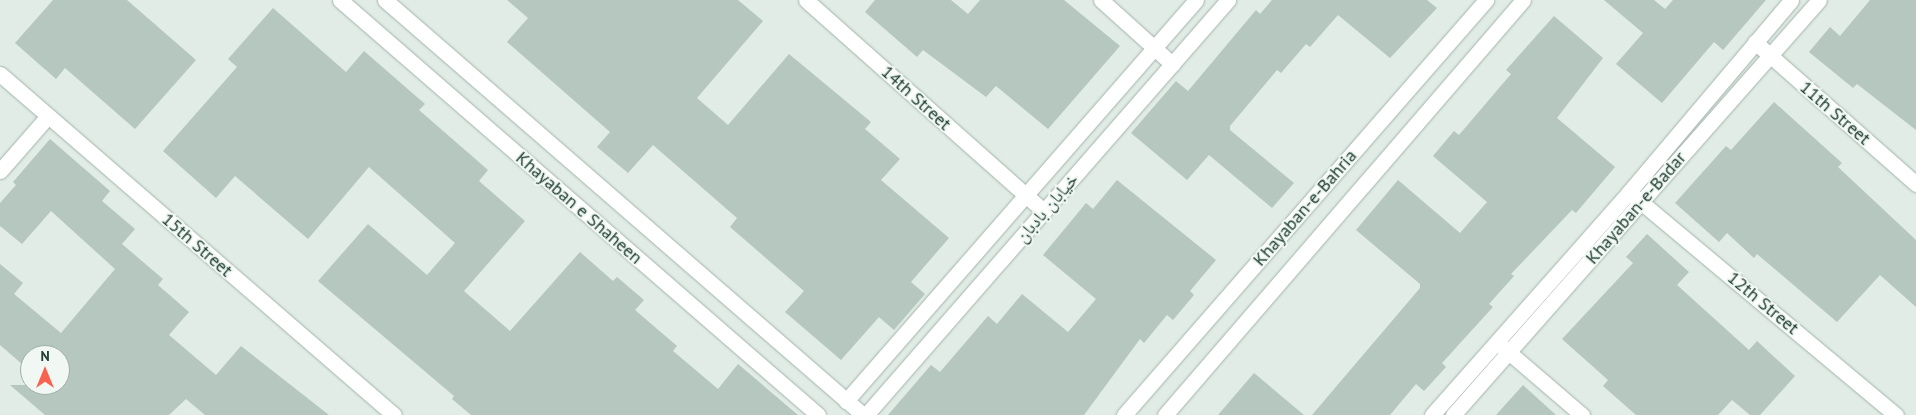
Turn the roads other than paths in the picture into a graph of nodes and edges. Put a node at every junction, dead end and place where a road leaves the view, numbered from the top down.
1 (340, 0) edge
2 (385, 0) edge
3 (806, 0) edge
4 (1101, 0) edge
5 (1196, 0) edge
6 (1228, 0) edge
7 (1486, 0) edge
8 (1523, 0) edge
9 (1792, 0) edge
10 (1819, 0) edge
11 (1755, 42) junction
12 (1154, 49) junction
13 (1770, 55) junction
14 (1172, 64) junction
15 (0, 74) edge
16 (48, 116) junction
17 (0, 171) edge
18 (1916, 184) edge
19 (1629, 192) junction
20 (1027, 196) junction
21 (1642, 202) junction
22 (1044, 210) junction
23 (1503, 346) junction
24 (846, 401) junction
25 (394, 415) edge
26 (818, 415) edge
27 (864, 415) edge
28 (1124, 415) edge
29 (1165, 415) edge
30 (1432, 415) edge
31 (1453, 415) edge
32 (1582, 415) edge
33 (1896, 415) edge

1 - 26 main road, Khayaban e Shaheen
2 - 24 main road, Khayaban e Shaheen
3 - 20 main road, 14th Street
4 - 12 main road
5 - 12 main road, خیابان بادبان
6 - 14 main road, خیابان بادبان
7 - 28 main road, Khayaban-e-Bahria
8 - 29 main road, Khayaban-e-Bahria
9 - 11 main road, Khayaban-e-Badar
10 - 13 main road, Khayaban-e-Badar
11 - 13 main road, 11th Street
11 - 19 main road, Khayaban-e-Badar
12 - 14 main road
12 - 20 main road, خیابان بادبان
13 - 18 main road, 11th Street
13 - 21 main road, Khayaban-e-Badar
14 - 22 main road, خیابان بادبان
15 - 16 main road, 15th Street
16 - 17 main road
16 - 25 main road, 15th Street
19 - 21 main road, 12th Street
19 - 23 main road, Khayaban-e-Badar
20 - 22 main road, 14th Street
20 - 24 main road, خیابان بادبان
21 - 23 main road, Khayaban-e-Badar
21 - 33 main road, 12th Street
22 - 27 main road, خیابان بادبان
23 - 30 main road, Khayaban-e-Badar
23 - 31 main road, Khayaban-e-Badar
23 - 32 main road
24 - 27 main road, Khayaban e Shaheen

